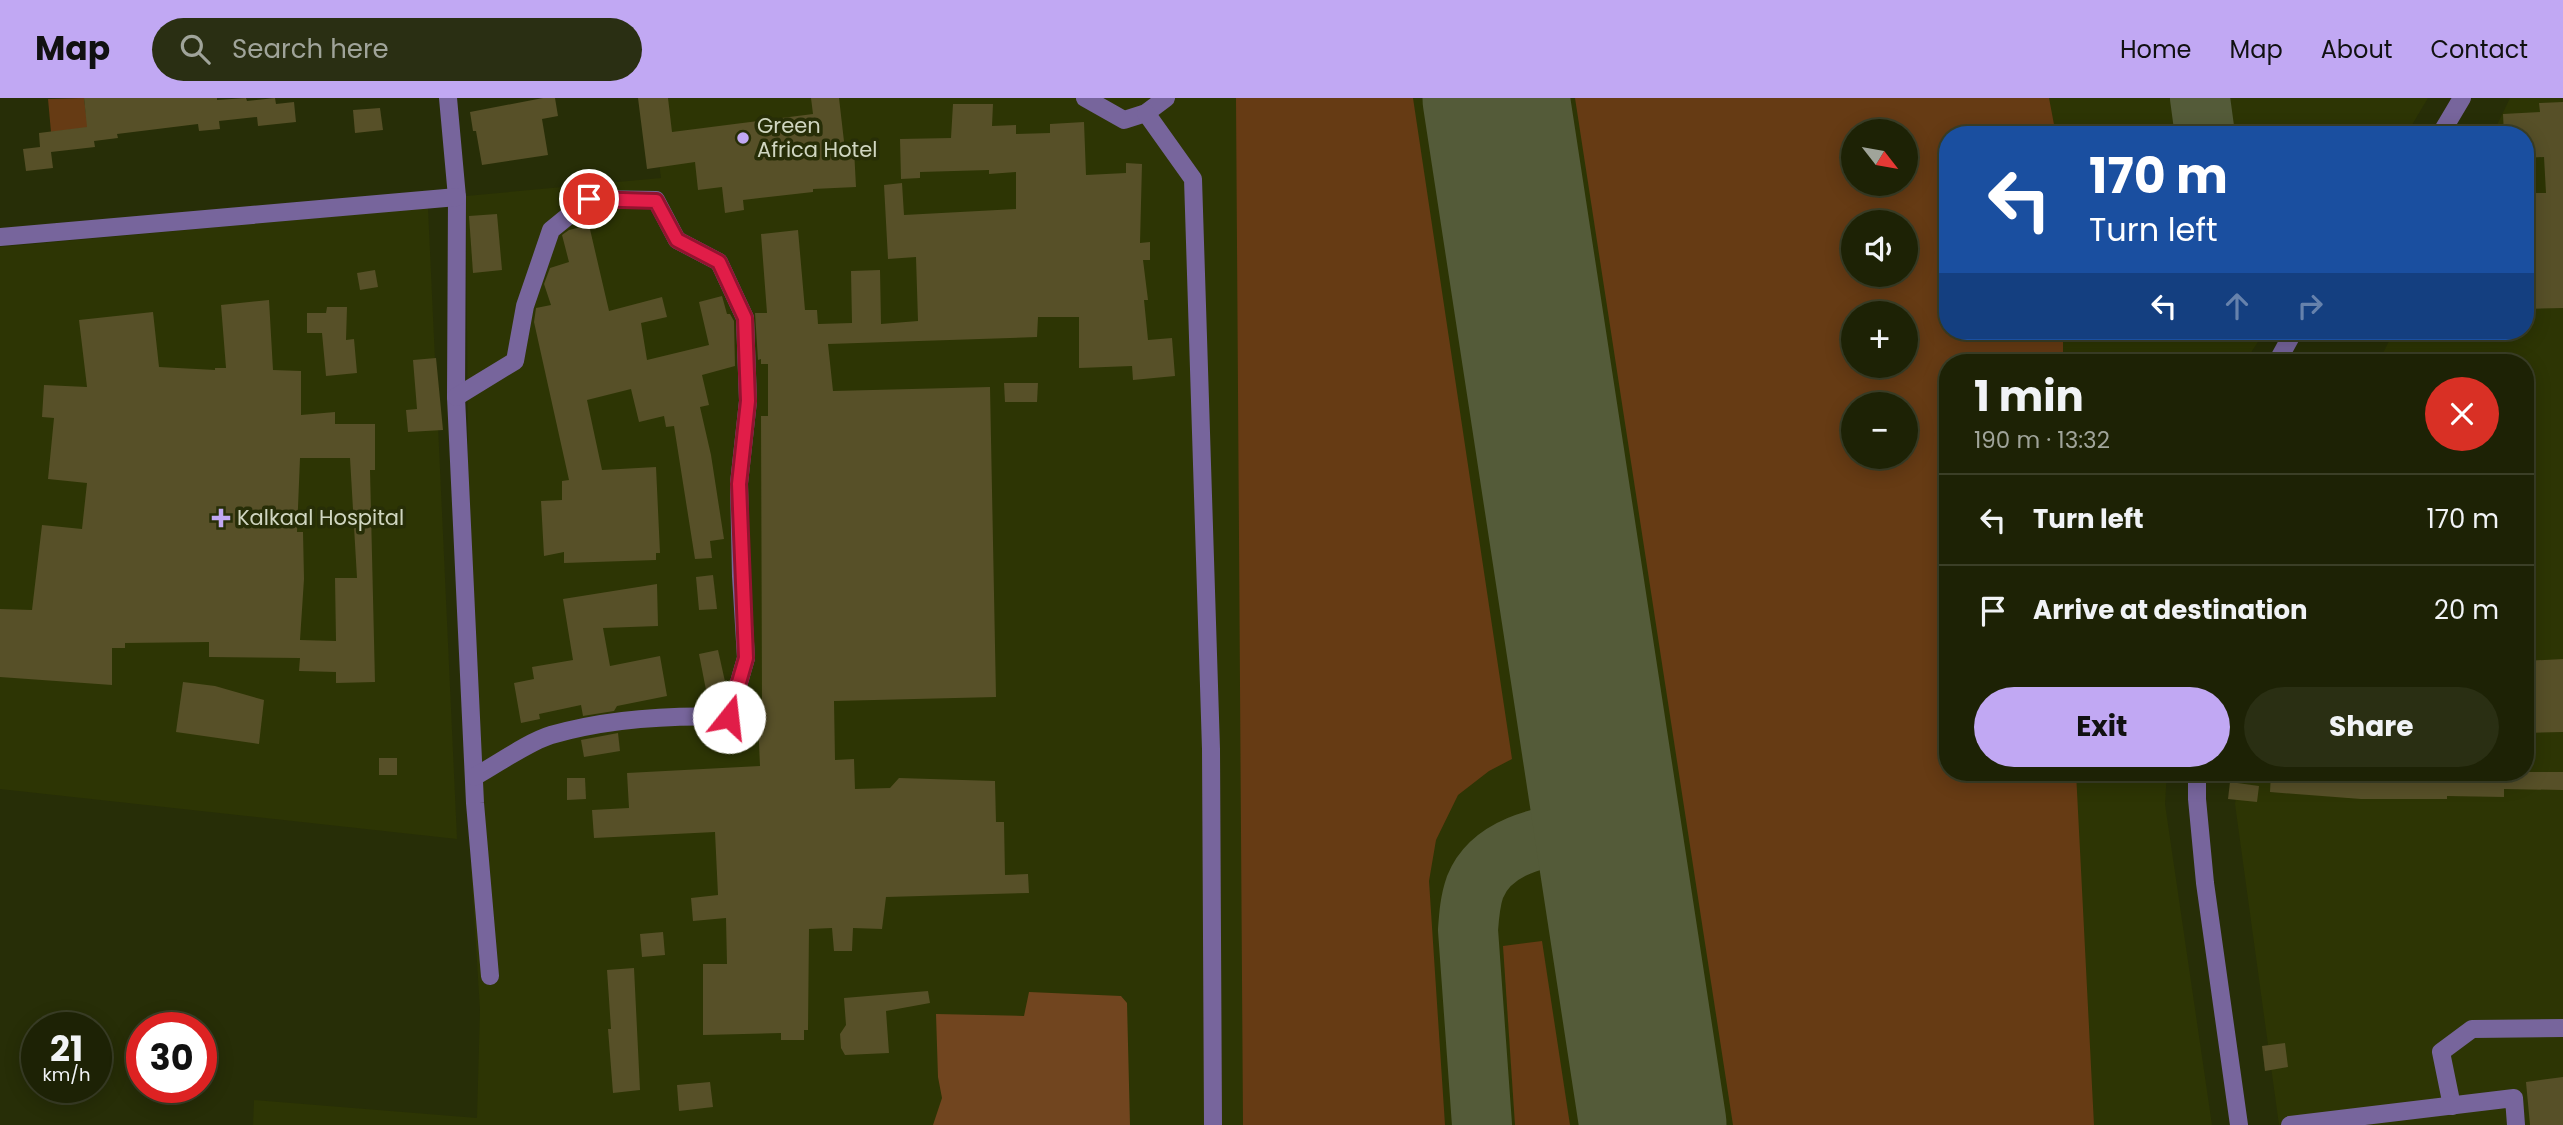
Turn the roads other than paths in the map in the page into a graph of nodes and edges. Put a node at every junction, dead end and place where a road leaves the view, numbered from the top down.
1 (448, 98) edge
2 (1085, 98) edge
3 (1166, 98) edge
4 (2462, 98) edge
5 (1146, 113) junction
6 (2445, 126) edge
7 (457, 197) junction
8 (0, 237) edge
9 (456, 397) junction
10 (474, 777) junction
11 (2197, 781) edge
12 (490, 976) dead end
13 (2563, 1028) edge
14 (2452, 1106) junction
15 (1213, 1125) edge
16 (2239, 1125) edge
17 (2290, 1125) edge
18 (2516, 1125) edge

1 - 7 street
2 - 5 street
3 - 5 street
4 - 6 street
5 - 15 street
7 - 8 street
7 - 9 street
9 - 10 street
9 - 10 street
10 - 12 street
11 - 16 street
13 - 14 street
14 - 17 street
14 - 18 street

